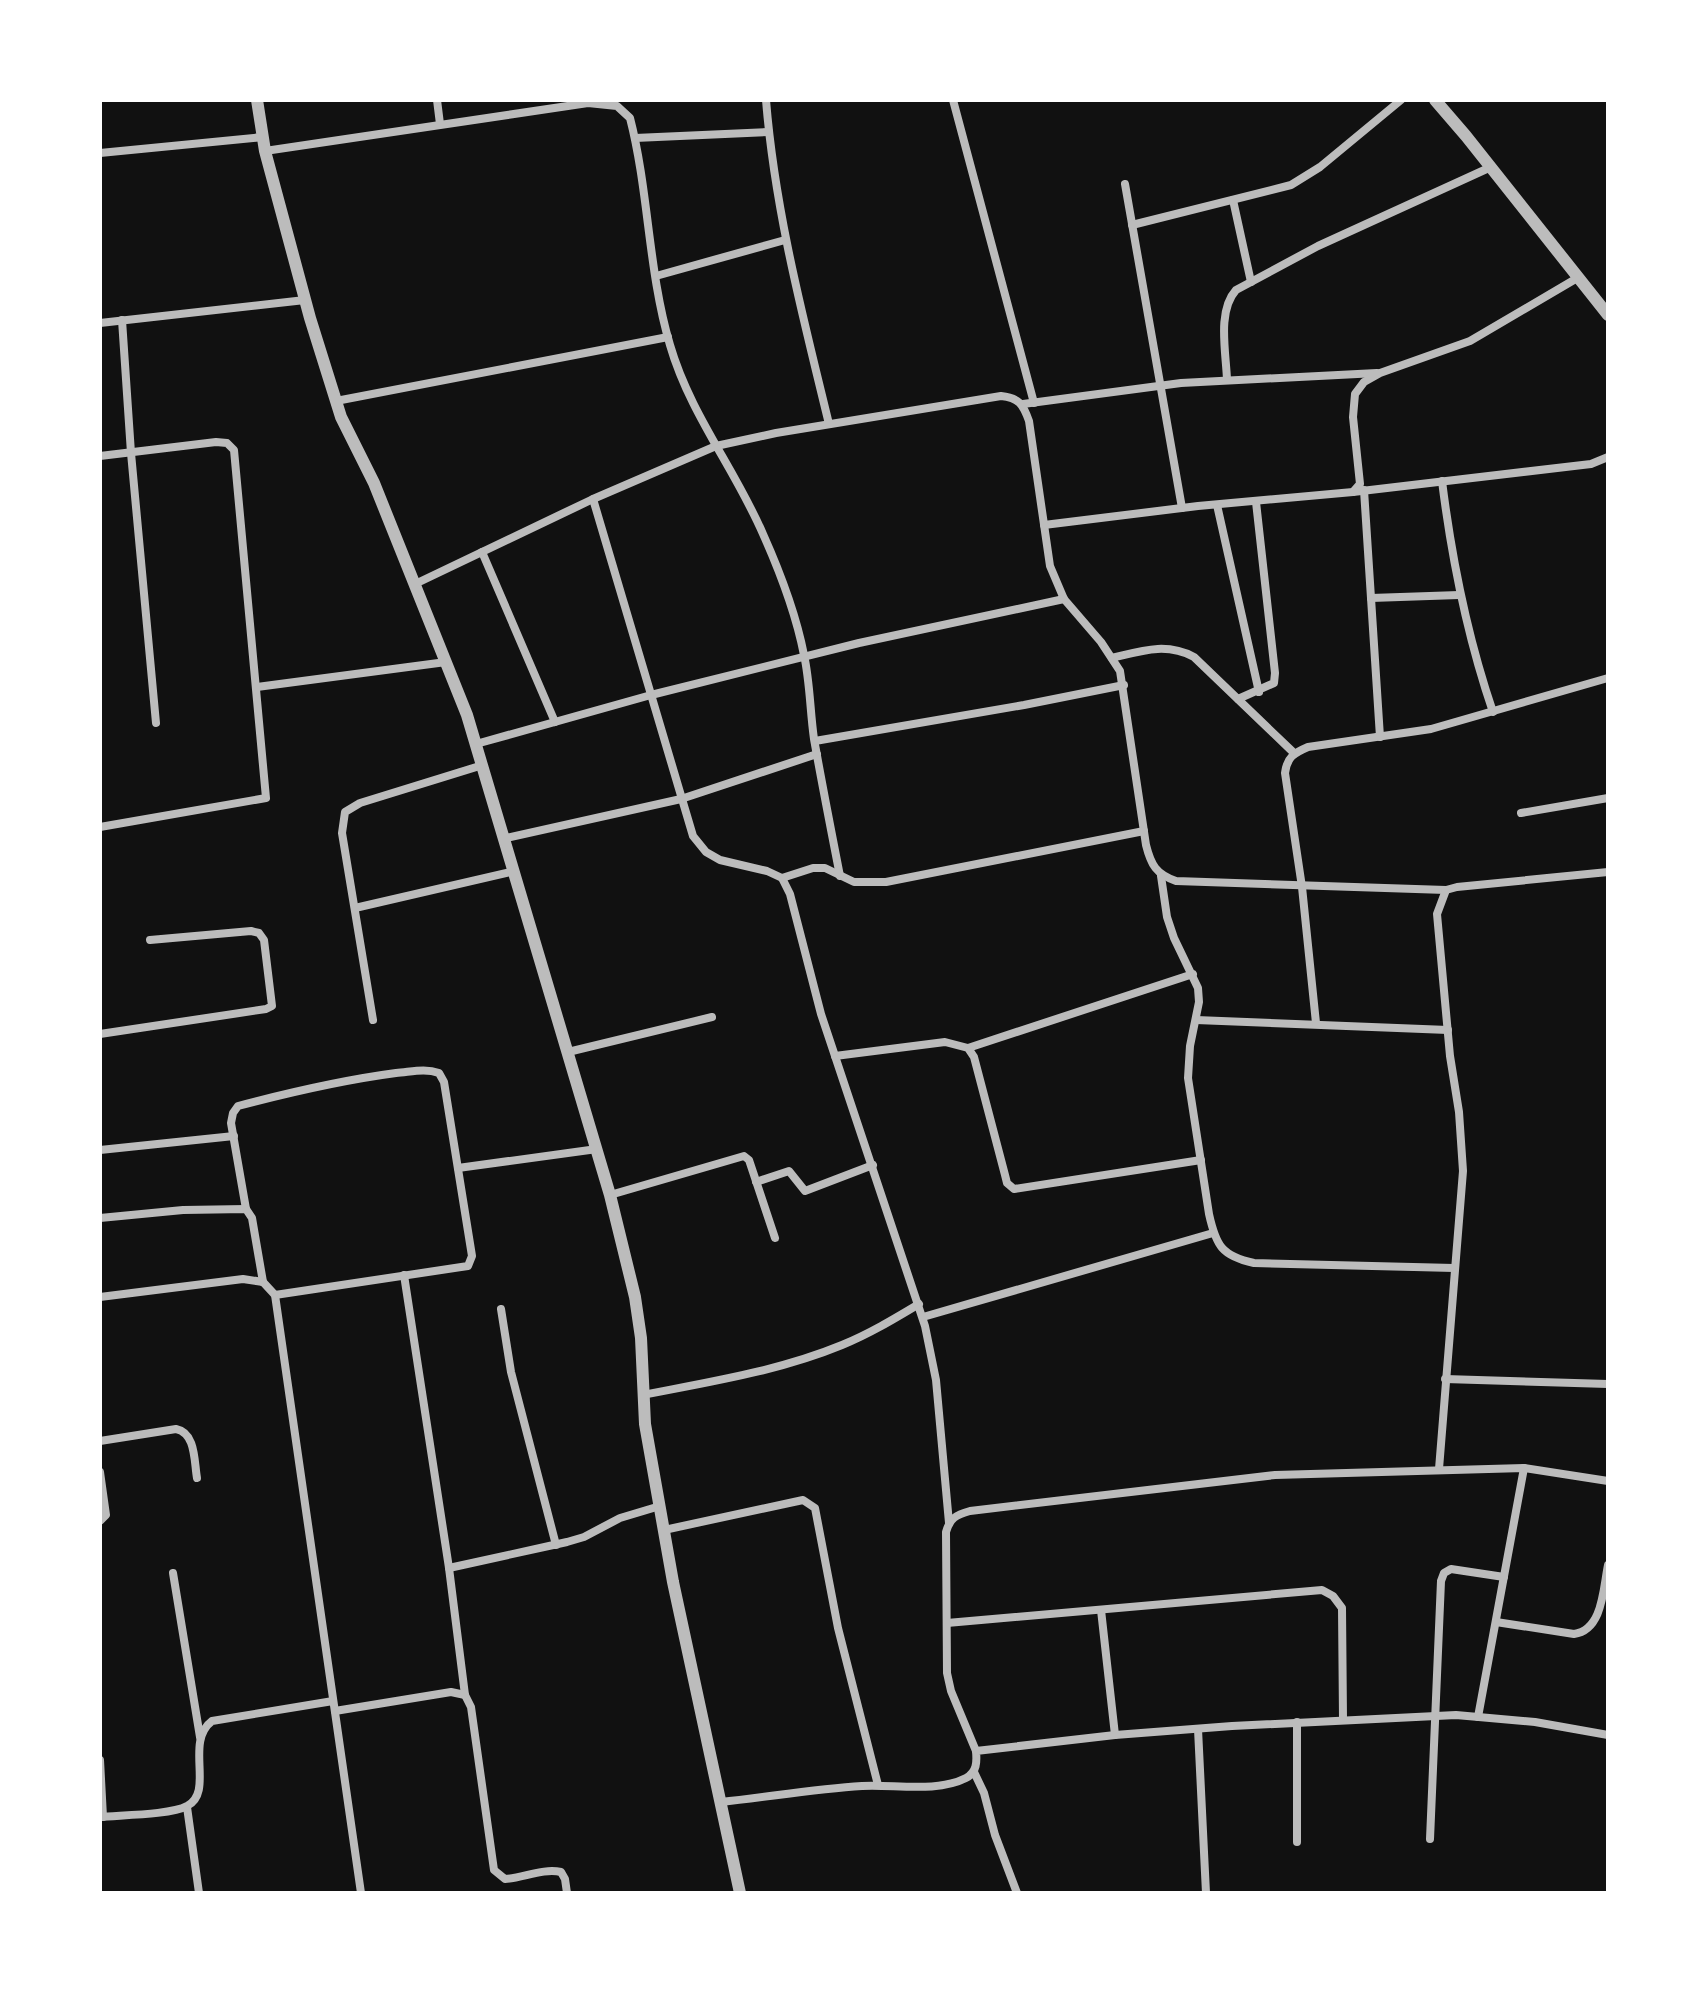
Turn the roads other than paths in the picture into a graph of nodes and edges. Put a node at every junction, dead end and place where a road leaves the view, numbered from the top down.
1 (257, 100) edge
2 (437, 100) edge
3 (766, 100) edge
4 (953, 100) edge
5 (1401, 100) edge
6 (1435, 100) edge
7 (587, 102) edge
8 (440, 124) junction
9 (769, 132) junction
10 (263, 137) junction
11 (635, 138) junction
12 (265, 151) junction
13 (100, 153) edge
14 (1491, 167) junction
15 (1125, 184) dead end
16 (1233, 200) junction
17 (1132, 225) junction
18 (785, 240) junction
19 (656, 276) junction
20 (1579, 277) junction
21 (1251, 282) junction
22 (305, 300) junction
23 (1608, 315) edge
24 (122, 320) junction
25 (100, 323) edge
26 (668, 337) junction
27 (1380, 373) junction
28 (1227, 380) junction
29 (1160, 386) junction
30 (336, 401) junction
31 (1034, 403) junction
32 (1023, 404) junction
33 (829, 424) junction
34 (716, 446) junction
35 (131, 453) junction
36 (100, 456) edge
37 (1608, 457) edge
38 (1442, 481) junction
39 (1364, 490) junction
40 (1353, 492) junction
41 (593, 499) junction
42 (1256, 502) junction
43 (1217, 505) junction
44 (1182, 508) junction
45 (1044, 525) junction
46 (482, 552) junction
47 (415, 584) junction
48 (1459, 595) junction
49 (1371, 598) junction
50 (1064, 599) junction
51 (805, 657) junction
52 (1112, 658) junction
53 (446, 662) junction
54 (1608, 678) edge
55 (1124, 685) junction
56 (257, 687) junction
57 (1259, 692) junction
58 (651, 695) junction
59 (1238, 699) junction
60 (1493, 712) junction
61 (555, 722) junction
62 (156, 723) dead end
63 (1380, 737) junction
64 (815, 741) junction
65 (476, 744) junction
66 (1294, 753) junction
67 (817, 754) junction
68 (483, 765) junction
69 (1608, 798) edge
70 (681, 799) junction
71 (1521, 813) dead end
72 (100, 827) edge
73 (1144, 831) junction
74 (506, 838) junction
75 (516, 871) junction
76 (1608, 872) edge
77 (840, 876) junction
78 (1161, 876) junction
79 (782, 878) junction
80 (1302, 887) junction
81 (1446, 890) junction
82 (355, 908) junction
83 (150, 940) dead end
84 (1193, 974) junction
85 (712, 1017) dead end
86 (373, 1020) dead end
87 (1196, 1020) junction
88 (1316, 1023) junction
89 (1448, 1030) junction
90 (100, 1034) edge
91 (968, 1048) junction
92 (568, 1052) junction
93 (835, 1056) junction
94 (234, 1136) junction
95 (597, 1149) junction
96 (100, 1150) edge
97 (1201, 1160) junction
98 (873, 1165) junction
99 (458, 1168) junction
100 (756, 1182) junction
101 (610, 1195) junction
102 (246, 1209) junction
103 (100, 1218) edge
104 (1213, 1233) junction
105 (775, 1238) dead end
106 (1454, 1268) junction
107 (404, 1275) junction
108 (263, 1282) junction
109 (275, 1295) junction
110 (100, 1297) edge
111 (919, 1304) junction
112 (501, 1309) dead end
113 (923, 1317) junction
114 (1445, 1379) junction
115 (1608, 1384) edge
116 (643, 1395) junction
117 (100, 1441) edge
118 (1524, 1468) junction
119 (1439, 1469) junction
120 (100, 1472) edge
121 (197, 1478) dead end
122 (1608, 1481) edge
123 (660, 1506) junction
124 (100, 1521) edge
125 (949, 1523) junction
126 (664, 1530) junction
127 (556, 1545) junction
128 (1608, 1565) edge
129 (449, 1568) junction
130 (173, 1573) dead end
131 (1504, 1577) junction
132 (1101, 1610) junction
133 (1496, 1622) junction
134 (947, 1623) junction
135 (465, 1695) junction
136 (333, 1701) junction
137 (335, 1711) junction
138 (1436, 1716) junction
139 (1478, 1717) junction
140 (1343, 1719) junction
141 (1297, 1722) junction
142 (1198, 1729) junction
143 (1115, 1735) junction
144 (1608, 1735) edge
145 (200, 1737) junction
146 (976, 1751) junction
147 (100, 1760) edge
148 (974, 1772) junction
149 (878, 1785) junction
150 (721, 1802) junction
151 (187, 1807) junction
152 (102, 1817) edge
153 (1430, 1839) dead end
154 (1297, 1842) dead end
155 (199, 1893) edge
156 (361, 1893) edge
157 (567, 1893) edge
158 (740, 1893) edge
159 (1017, 1893) edge
160 (1206, 1893) edge

1 - 10 street
2 - 8 street
3 - 9 street
4 - 31 street
5 - 16 street
6 - 14 street
7 - 8 street
7 - 11 street
8 - 12 street
9 - 11 street
9 - 18 street
10 - 12 street
10 - 13 street
11 - 19 street
12 - 22 street
14 - 20 street
14 - 21 street
15 - 17 street
16 - 17 street
16 - 21 street
17 - 29 street
18 - 19 street
18 - 33 street
19 - 26 street
20 - 23 street
20 - 27 street
21 - 28 street
22 - 24 street
22 - 30 street
24 - 25 street
24 - 35 street
26 - 30 street
26 - 34 street
27 - 28 street
27 - 40 street
28 - 29 street
29 - 31 street
29 - 44 street
30 - 47 street
31 - 32 street
32 - 33 street
32 - 45 street
33 - 34 street
34 - 41 street
34 - 51 street
35 - 36 street
35 - 56 street
35 - 62 street
37 - 38 street
38 - 39 street
38 - 48 street
39 - 40 street
39 - 49 street
40 - 42 street
41 - 46 street
41 - 58 street
42 - 43 street
42 - 57 street
43 - 44 street
43 - 57 street
44 - 45 street
45 - 50 street
46 - 47 street
46 - 61 street
47 - 53 street
48 - 49 street
48 - 60 street
49 - 63 street
50 - 51 street
50 - 52 street
51 - 58 street
51 - 64 street
52 - 55 street
52 - 59 street
53 - 56 street
53 - 65 street
54 - 60 street
55 - 64 street
55 - 73 street
56 - 72 street
57 - 59 street
58 - 61 street
58 - 70 street
59 - 66 street
60 - 63 street
61 - 65 street
63 - 66 street
64 - 67 street
65 - 68 street
66 - 80 street
67 - 70 street
67 - 77 street
68 - 74 street
68 - 82 street
69 - 71 street
70 - 74 street
70 - 79 street
73 - 77 street
73 - 78 street
74 - 75 street
75 - 82 street
75 - 92 street
76 - 81 street
77 - 79 street
78 - 80 street
78 - 84 street
79 - 93 street
80 - 81 street
80 - 88 street
81 - 89 street
82 - 86 street
83 - 90 street
84 - 87 street
84 - 91 street
85 - 92 street
87 - 88 street
87 - 97 street
88 - 89 street
89 - 106 street
91 - 93 street
91 - 97 street
92 - 95 street
93 - 98 street
94 - 96 street
94 - 99 street
94 - 102 street
95 - 99 street
95 - 101 street
97 - 104 street
98 - 100 street
98 - 111 street
99 - 107 street
100 - 101 street
100 - 105 street
101 - 116 street
102 - 103 street
102 - 108 street
104 - 106 street
104 - 113 street
106 - 114 street
107 - 109 street
107 - 129 street
108 - 109 street
108 - 110 street
109 - 136 street
111 - 113 street
111 - 116 street
112 - 127 street
113 - 125 street
114 - 115 street
114 - 119 street
116 - 123 street
117 - 121 street
118 - 119 street
118 - 122 street
118 - 131 street
119 - 125 street
120 - 124 street
123 - 126 street
123 - 127 street
125 - 134 street
126 - 149 street
126 - 150 street
127 - 129 street
128 - 133 street
129 - 135 street
130 - 145 street
131 - 133 street
131 - 138 street
132 - 134 street
132 - 140 street
132 - 143 street
133 - 139 street
134 - 146 street
135 - 137 street
135 - 157 street
136 - 137 street
136 - 145 street
137 - 156 street
138 - 139 street
138 - 140 street
138 - 153 street
139 - 144 street
140 - 141 street
141 - 142 street
141 - 154 street
142 - 143 street
142 - 160 street
143 - 146 street
145 - 151 street
146 - 148 street
147 - 152 street
148 - 149 street
148 - 159 street
149 - 150 street
150 - 158 street
151 - 152 street
151 - 155 street

